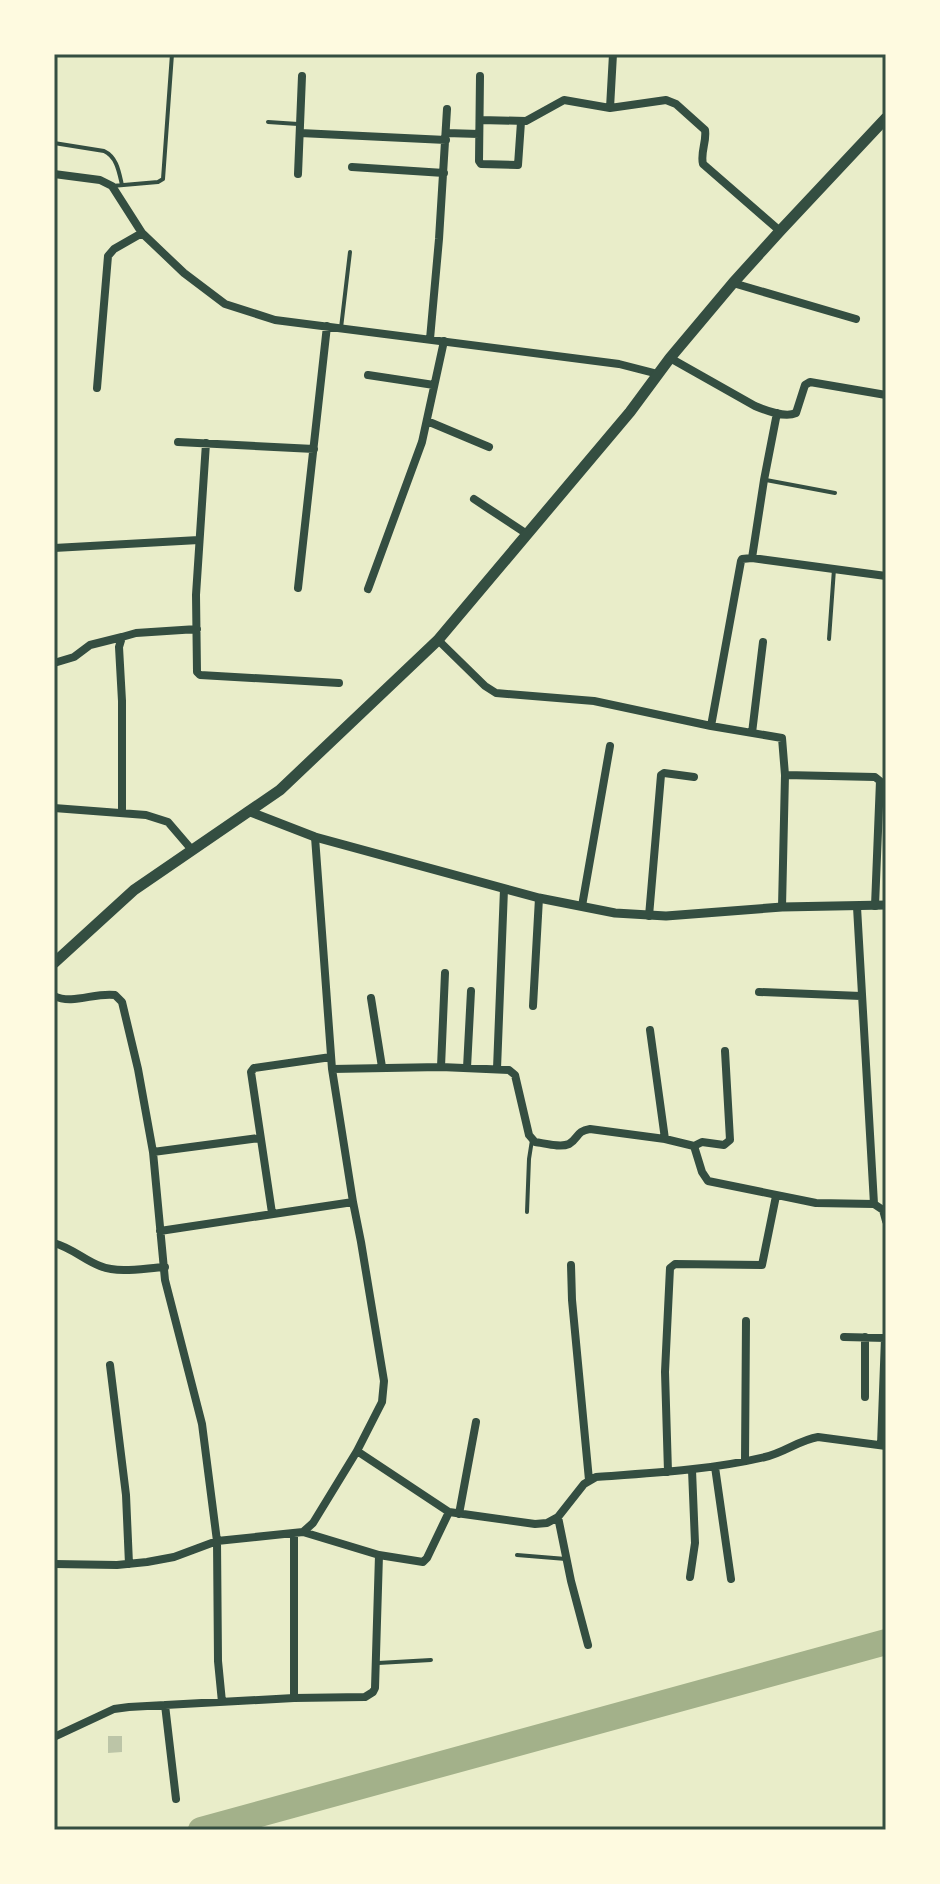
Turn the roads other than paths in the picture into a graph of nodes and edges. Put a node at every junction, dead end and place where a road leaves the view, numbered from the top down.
1 (172, 54) edge
2 (613, 54) edge
3 (302, 76) dead end
4 (480, 76) dead end
5 (610, 108) junction
6 (447, 109) dead end
7 (886, 118) edge
8 (480, 120) junction
9 (268, 122) dead end
10 (521, 122) junction
11 (300, 128) junction
12 (479, 134) junction
13 (446, 136) junction
14 (54, 143) edge
15 (352, 167) dead end
16 (444, 173) junction
17 (54, 174) edge
18 (298, 174) dead end
19 (122, 185) junction
20 (112, 186) junction
21 (780, 231) junction
22 (142, 233) junction
23 (350, 252) dead end
24 (733, 283) junction
25 (856, 319) dead end
26 (327, 326) junction
27 (341, 328) junction
28 (430, 339) junction
29 (444, 341) junction
30 (670, 358) junction
31 (658, 374) junction
32 (368, 375) dead end
33 (434, 385) junction
34 (97, 388) dead end
35 (886, 395) edge
36 (777, 413) junction
37 (427, 421) junction
38 (178, 442) dead end
39 (206, 443) junction
40 (489, 447) dead end
41 (314, 449) junction
42 (764, 480) junction
43 (835, 493) dead end
44 (474, 499) dead end
45 (527, 534) junction
46 (199, 540) junction
47 (54, 548) edge
48 (752, 558) junction
49 (834, 569) junction
50 (886, 576) edge
51 (298, 588) dead end
52 (368, 589) dead end
53 (197, 629) junction
54 (122, 637) junction
55 (829, 639) dead end
56 (438, 640) junction
57 (763, 642) dead end
58 (54, 663) edge
59 (339, 683) dead end
60 (711, 726) junction
61 (752, 733) junction
62 (610, 746) dead end
63 (785, 775) junction
64 (694, 777) dead end
65 (54, 808) edge
66 (248, 811) junction
67 (122, 812) junction
68 (315, 837) junction
69 (192, 850) junction
70 (504, 889) junction
71 (539, 898) junction
72 (886, 905) edge
73 (582, 906) junction
74 (875, 906) junction
75 (782, 907) junction
76 (857, 907) junction
77 (649, 916) junction
78 (54, 963) edge
79 (445, 973) dead end
80 (471, 991) dead end
81 (759, 992) dead end
82 (54, 996) edge
83 (861, 996) junction
84 (371, 998) dead end
85 (533, 1006) dead end
86 (650, 1030) dead end
87 (725, 1051) dead end
88 (331, 1057) junction
89 (382, 1067) junction
90 (441, 1067) junction
91 (467, 1068) junction
92 (332, 1069) junction
93 (497, 1069) junction
94 (259, 1138) junction
95 (665, 1139) junction
96 (532, 1140) junction
97 (694, 1146) junction
98 (153, 1152) junction
99 (776, 1196) junction
100 (353, 1202) junction
101 (874, 1204) junction
102 (527, 1212) dead end
103 (272, 1213) junction
104 (886, 1221) edge
105 (160, 1231) junction
106 (54, 1243) edge
107 (571, 1265) dead end
108 (165, 1267) junction
109 (746, 1321) dead end
110 (844, 1337) dead end
111 (865, 1337) junction
112 (885, 1338) edge
113 (110, 1365) dead end
114 (865, 1397) dead end
115 (476, 1422) dead end
116 (884, 1445) edge
117 (357, 1451) junction
118 (745, 1461) junction
119 (715, 1467) junction
120 (692, 1470) junction
121 (668, 1472) junction
122 (589, 1480) junction
123 (449, 1512) junction
124 (459, 1514) junction
125 (558, 1517) junction
126 (298, 1532) junction
127 (217, 1541) junction
128 (379, 1555) junction
129 (517, 1555) dead end
130 (566, 1559) junction
131 (54, 1564) edge
132 (129, 1564) junction
133 (690, 1577) dead end
134 (731, 1579) dead end
135 (588, 1645) dead end
136 (431, 1660) dead end
137 (376, 1663) junction
138 (294, 1698) junction
139 (222, 1702) junction
140 (165, 1705) junction
141 (54, 1737) edge
142 (176, 1799) dead end

1 - 19 lane
2 - 5 street
3 - 11 street
4 - 8 street
5 - 10 street
5 - 21 street
6 - 13 street
7 - 21 main road
8 - 10 street
8 - 12 street
9 - 11 lane
10 - 12 street
11 - 13 street
11 - 18 street
12 - 13 street
13 - 16 street
14 - 19 lane
15 - 16 street
16 - 28 street
17 - 20 street
19 - 20 lane
20 - 22 street
21 - 24 main road
22 - 26 street
22 - 34 street
23 - 27 lane
24 - 25 street
24 - 30 main road
26 - 27 street
26 - 41 street
27 - 28 street
28 - 29 street
29 - 31 street
29 - 33 street
30 - 31 main road
30 - 36 street
31 - 45 main road
32 - 33 street
33 - 37 street
35 - 36 street
36 - 42 street
37 - 40 street
37 - 52 street
38 - 39 street
39 - 41 street
39 - 46 street
41 - 51 street
42 - 43 lane
42 - 48 street
44 - 45 street
45 - 56 main road
46 - 47 street
46 - 53 street
48 - 49 street
48 - 60 street
49 - 50 street
49 - 55 lane
53 - 54 street
53 - 59 street
54 - 58 street
54 - 67 street
56 - 60 street
56 - 66 main road
57 - 61 street
60 - 61 street
61 - 63 street
62 - 73 street
63 - 74 street
63 - 75 street
64 - 77 street
65 - 67 street
66 - 68 street
66 - 69 main road
67 - 69 street
68 - 70 street
68 - 88 street
69 - 78 main road
70 - 71 street
70 - 93 street
71 - 73 street
71 - 85 street
72 - 74 street
73 - 77 street
74 - 76 street
75 - 76 street
75 - 77 street
76 - 83 street
79 - 90 street
80 - 91 street
81 - 83 street
82 - 98 street
83 - 101 street
84 - 89 street
86 - 95 street
87 - 97 street
88 - 92 street
88 - 94 street
89 - 90 street
89 - 92 street
90 - 91 street
91 - 93 street
92 - 100 street
93 - 96 street
94 - 98 street
94 - 103 street
95 - 96 street
95 - 97 street
96 - 102 lane
97 - 99 street
98 - 105 street
99 - 101 street
99 - 121 street
100 - 103 street
100 - 117 street
101 - 104 street
103 - 105 street
105 - 108 street
106 - 108 street
107 - 122 street
108 - 127 street
109 - 118 street
110 - 111 street
111 - 112 street
111 - 114 street
112 - 116 street
113 - 132 street
115 - 124 street
116 - 118 street
117 - 123 street
117 - 126 street
118 - 119 street
119 - 120 street
119 - 134 street
120 - 121 street
120 - 133 street
121 - 122 street
122 - 125 street
123 - 124 street
123 - 128 street
124 - 125 street
125 - 130 street
126 - 127 street
126 - 128 street
126 - 138 street
127 - 132 street
127 - 139 street
128 - 137 street
129 - 130 lane
130 - 135 street
131 - 132 street
136 - 137 lane
137 - 138 street
138 - 139 street
139 - 140 street
140 - 141 street
140 - 142 street

